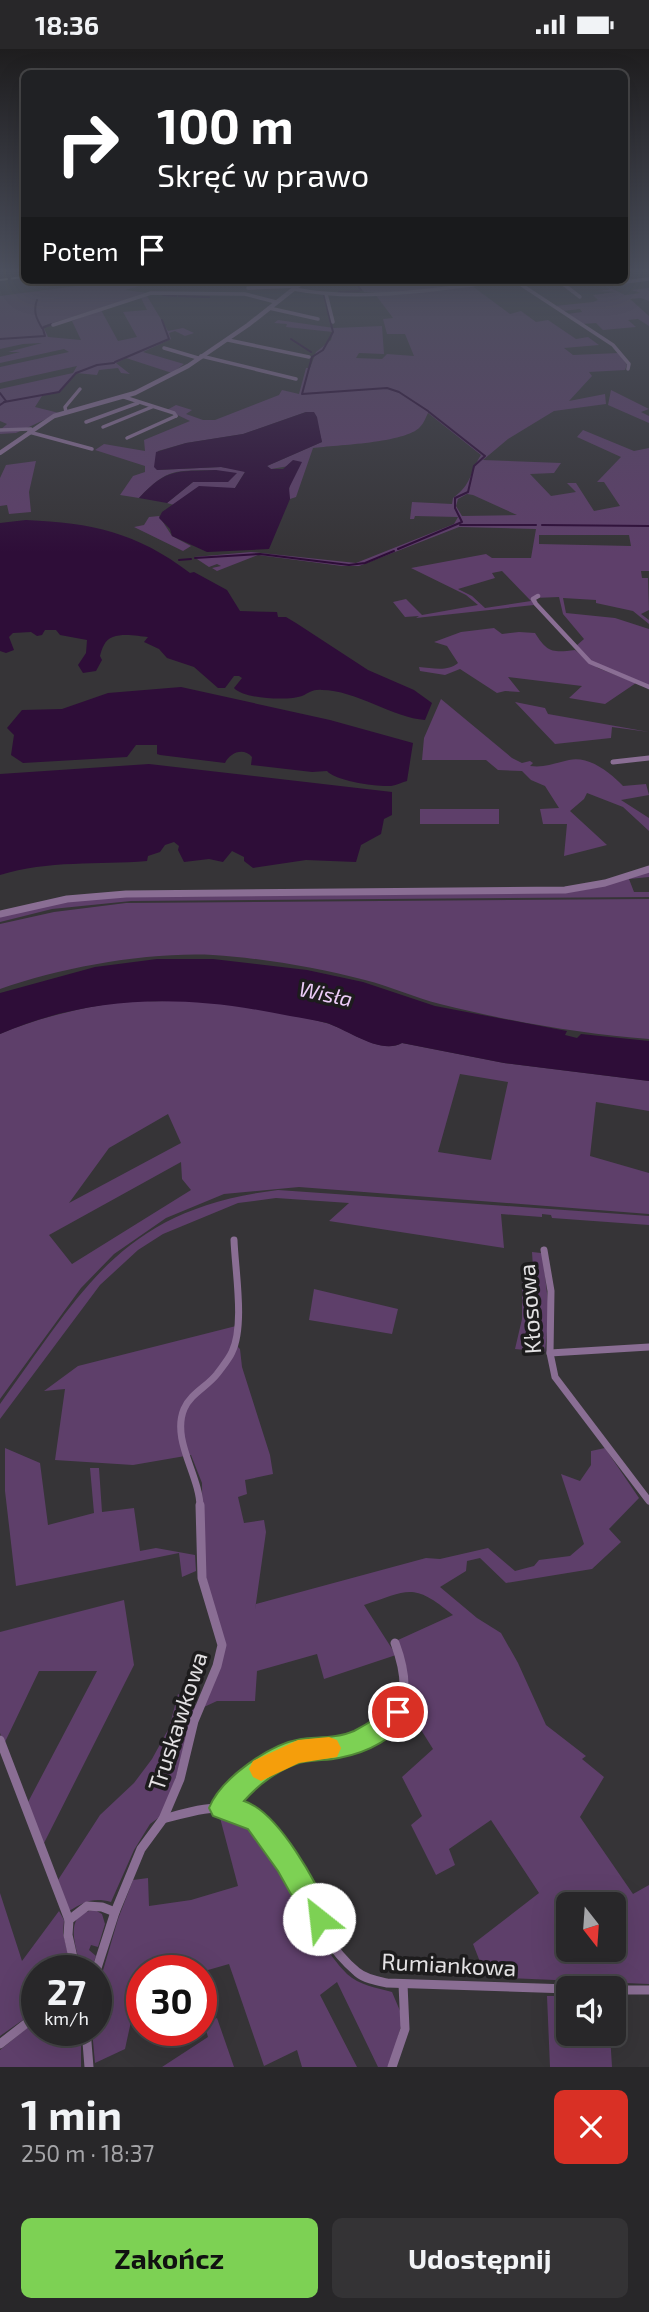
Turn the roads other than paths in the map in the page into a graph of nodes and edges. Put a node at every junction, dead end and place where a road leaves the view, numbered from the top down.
1 (186, 365) edge
2 (235, 365) edge
3 (629, 365) edge
4 (628, 369) dead end
5 (296, 379) dead end
6 (80, 389) dead end
7 (124, 397) junction
8 (140, 403) junction
9 (152, 407) junction
10 (66, 412) junction
11 (86, 422) dead end
12 (103, 427) dead end
13 (0, 430) edge
14 (31, 430) junction
15 (127, 438) dead end
16 (93, 449) dead end
17 (0, 453) edge
18 (538, 596) dead end
19 (649, 687) edge
20 (649, 758) edge
21 (613, 762) dead end
22 (649, 869) edge
23 (0, 914) edge
24 (234, 1240) dead end
25 (544, 1250) dead end
26 (649, 1347) edge
27 (550, 1353) junction
28 (649, 1501) edge
29 (395, 1643) dead end
30 (0, 1740) edge
31 (221, 1808) junction
32 (163, 1819) junction
33 (114, 1912) junction
34 (69, 1920) junction
35 (72, 1955) edge
36 (101, 1955) edge
37 (402, 1984) junction
38 (556, 1989) edge
39 (626, 1990) edge
40 (649, 1990) edge
41 (21, 2028) edge
42 (0, 2044) edge
43 (87, 2046) edge
44 (89, 2067) edge
45 (392, 2067) edge

1 - 7 street
2 - 5 street
3 - 4 street
6 - 10 street
7 - 8 street
7 - 10 street
8 - 9 street
8 - 11 street
9 - 12 street
9 - 15 street
10 - 14 street
13 - 14 street
14 - 16 street
14 - 17 street
18 - 19 street
20 - 21 street
22 - 23 street
24 - 32 street, Truskawkowa
25 - 27 street, Kłosowa
26 - 27 street
27 - 28 street, Kłosowa
29 - 31 street
30 - 34 street
31 - 32 street, Rumiankowa
31 - 37 street, Rumiankowa
32 - 33 street, Truskawkowa
33 - 34 street
33 - 36 street, Truskawkowa
34 - 35 street
37 - 38 street, Rumiankowa
37 - 45 street
39 - 40 street
41 - 42 street
43 - 44 street

